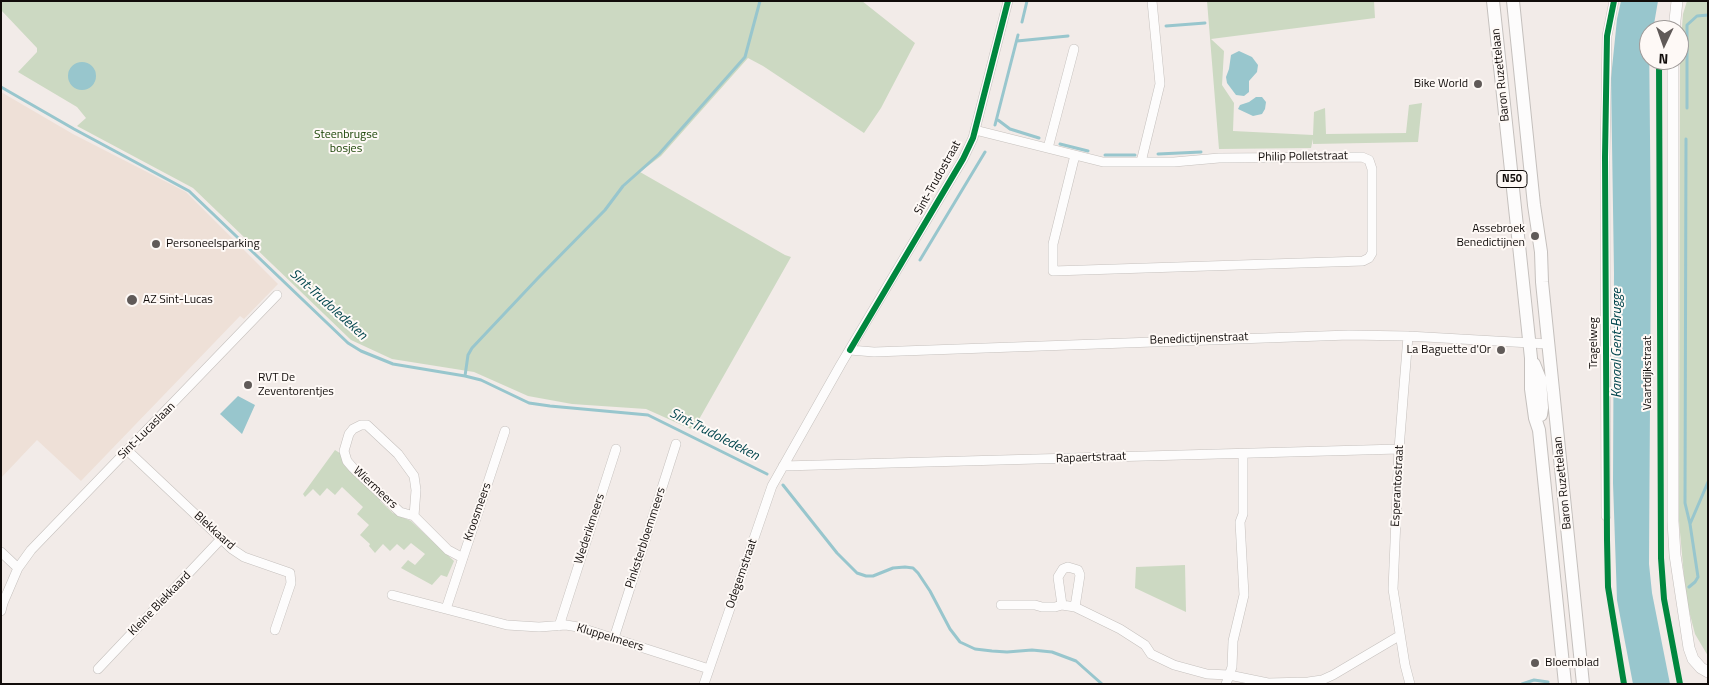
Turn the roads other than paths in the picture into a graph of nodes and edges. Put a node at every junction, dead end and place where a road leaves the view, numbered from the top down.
1 (1008, 1) edge
2 (1152, 1) edge
3 (1493, 1) edge
4 (1513, 1) edge
5 (1614, 1) edge
6 (1677, 1) edge
7 (1675, 20) edge
8 (1074, 50) dead end
9 (1673, 70) edge
10 (975, 130) junction
11 (1048, 148) junction
12 (1075, 155) junction
13 (1141, 162) junction
14 (277, 295) dead end
15 (1408, 336) junction
16 (1529, 343) junction
17 (1548, 344) junction
18 (850, 350) junction
19 (505, 431) dead end
20 (676, 444) dead end
21 (616, 448) dead end
22 (1399, 449) junction
23 (128, 450) junction
24 (1243, 454) junction
25 (783, 466) junction
26 (414, 516) junction
27 (1606, 516) dead end
28 (221, 539) junction
29 (1, 552) edge
30 (463, 558) junction
31 (18, 568) junction
32 (392, 595) dead end
33 (1062, 604) junction
34 (1001, 605) dead end
35 (1075, 607) junction
36 (446, 609) junction
37 (1, 611) edge
38 (559, 626) junction
39 (275, 630) dead end
40 (1399, 636) junction
41 (614, 638) junction
42 (98, 669) dead end
43 (709, 669) junction
44 (1704, 670) edge
45 (1227, 680) edge
46 (704, 684) edge
47 (1410, 684) edge
48 (1565, 684) edge
49 (1583, 684) edge

1 - 10 street, Sint-Trudostraat
2 - 13 street
3 - 16 main road, Baron Ruzettelaan / N50
4 - 17 main road, Baron Ruzettelaan / N50
5 - 27 street, Tragelweg
6 - 7 street
8 - 11 street
9 - 44 street, Vaartdijkstraat
10 - 11 street, Philip Polletstraat
10 - 18 street, Sint-Trudostraat
11 - 12 street, Philip Polletstraat
12 - 13 street, Philip Polletstraat
12 - 13 street, Philip Polletstraat
14 - 23 street, Sint-Lucaslaan
15 - 16 street, Benedictijnenstraat
15 - 18 street, Benedictijnenstraat
15 - 22 street, Esperantostraat
16 - 17 street, Benedictijnenstraat
16 - 48 main road, Baron Ruzettelaan / N50
17 - 49 main road, Baron Ruzettelaan / N50
18 - 25 street, Sint-Trudostraat
19 - 30 street, Kroosmeers
20 - 41 street, Pinksterbloemmeers
21 - 38 street, Wederikmeers
22 - 24 street, Rapaertstraat
22 - 40 street, Esperantostraat
23 - 28 street, Blekkaard
23 - 31 street, Sint-Lucaslaan
24 - 25 street, Rapaertstraat
24 - 45 street
25 - 43 street, Odegemstraat
26 - 26 street, Wiermeers
26 - 30 street, Wiermeers
28 - 39 street, Blekkaard
28 - 42 street, Kleine Blekkaard
29 - 31 street
30 - 36 street, Kroosmeers
31 - 37 street, Sint-Lucaslaan
32 - 36 street, Kluppelmeers
33 - 34 street
33 - 35 street
33 - 35 street
35 - 45 street
36 - 38 street, Kluppelmeers
38 - 41 street, Kluppelmeers
40 - 45 street
40 - 47 street, Esperantostraat
41 - 43 street, Kluppelmeers
43 - 46 street, Odegemstraat

